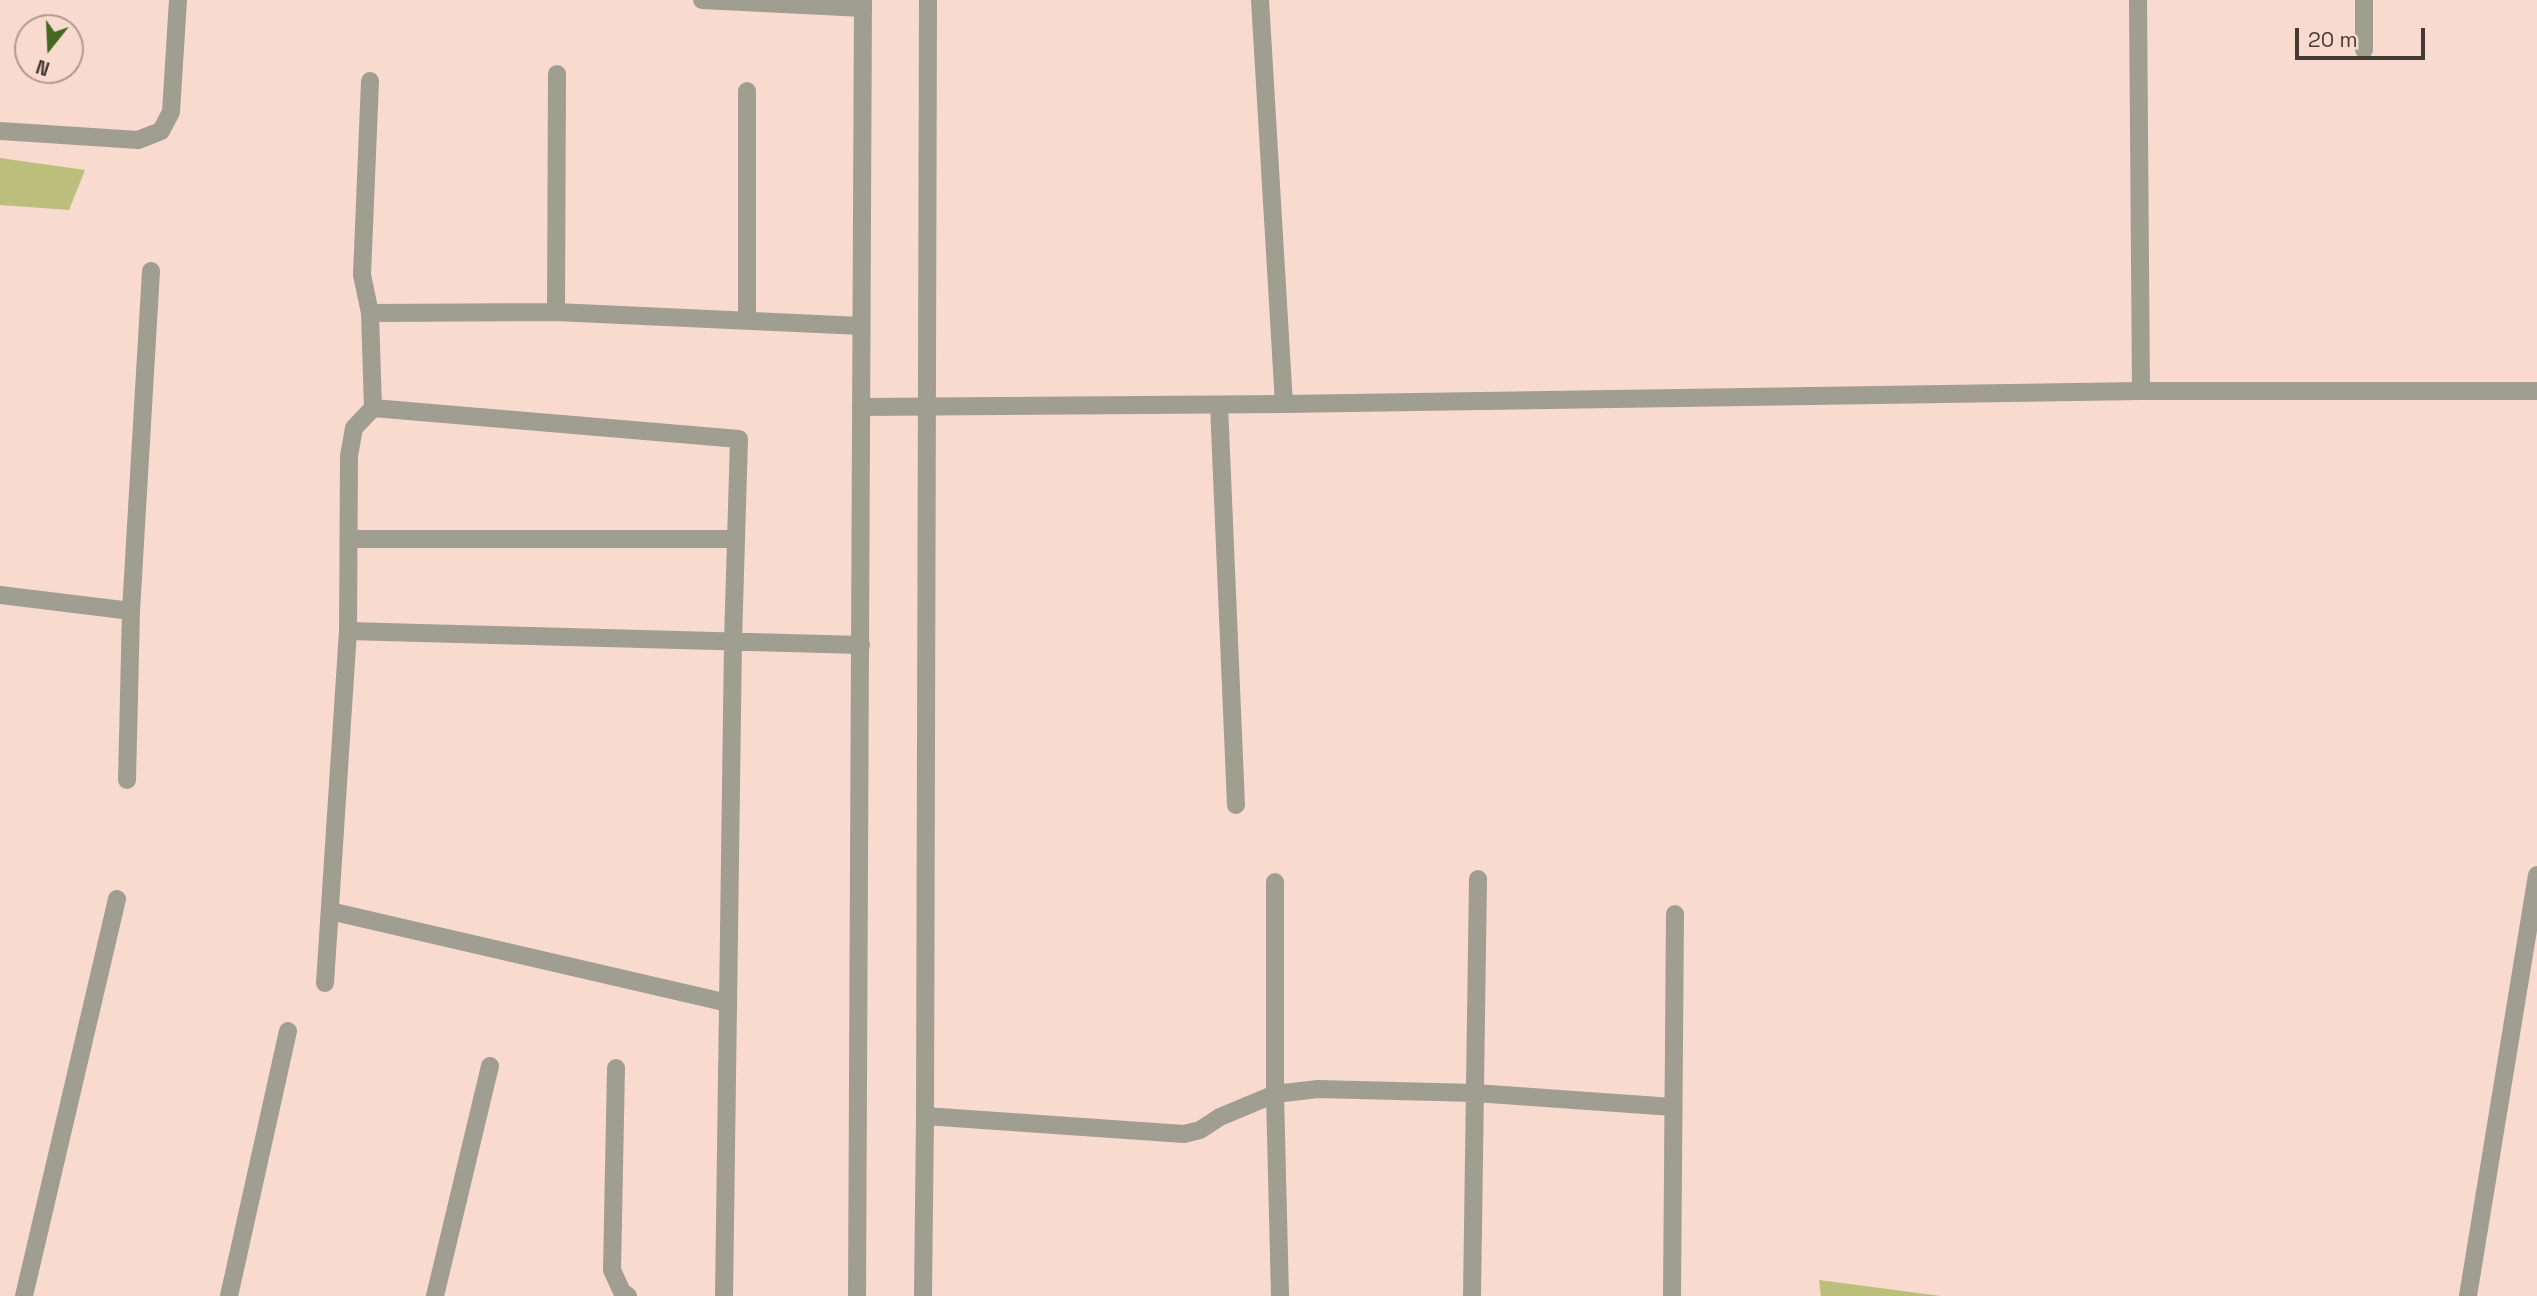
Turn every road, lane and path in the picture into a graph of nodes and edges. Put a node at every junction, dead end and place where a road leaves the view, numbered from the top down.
1 (178, 0) edge
2 (702, 0) edge
3 (928, 0) edge
4 (1260, 0) edge
5 (2138, 0) edge
6 (2364, 0) edge
7 (863, 4) edge
8 (2364, 50) dead end
9 (558, 74) dead end
10 (370, 82) dead end
11 (747, 91) dead end
12 (0, 131) edge
13 (151, 271) dead end
14 (556, 312) junction
15 (370, 313) junction
16 (747, 320) junction
17 (861, 326) junction
18 (2141, 391) junction
19 (2537, 391) edge
20 (1284, 404) junction
21 (1219, 405) junction
22 (861, 407) junction
23 (373, 408) junction
24 (927, 408) junction
25 (349, 539) junction
26 (736, 539) junction
27 (0, 595) edge
28 (131, 611) junction
29 (348, 631) junction
30 (733, 642) junction
31 (860, 645) junction
32 (127, 780) dead end
33 (1236, 805) dead end
34 (2537, 875) edge
35 (1478, 878) dead end
36 (1275, 882) dead end
37 (117, 899) dead end
38 (330, 911) junction
39 (1675, 914) dead end
40 (325, 983) dead end
41 (729, 1003) junction
42 (288, 1031) dead end
43 (490, 1066) dead end
44 (616, 1068) dead end
45 (1475, 1093) junction
46 (1275, 1094) junction
47 (1673, 1107) junction
48 (925, 1116) junction
49 (24, 1296) edge
50 (229, 1296) edge
51 (435, 1296) edge
52 (628, 1296) edge
53 (724, 1296) edge
54 (857, 1296) edge
55 (923, 1296) edge
56 (1280, 1296) edge
57 (1472, 1296) edge
58 (1672, 1296) edge
59 (2468, 1296) edge

1 - 12 street
2 - 7 street
3 - 24 street
4 - 20 street
5 - 18 street
6 - 8 street
7 - 17 street
9 - 14 street
10 - 15 street
11 - 16 street
13 - 28 street
14 - 15 street
14 - 16 street
15 - 23 street
16 - 17 street
17 - 22 street
18 - 19 street
18 - 20 street
20 - 21 street
21 - 24 street
21 - 33 street
22 - 24 street
22 - 31 street
23 - 25 street
23 - 26 street
24 - 48 street
25 - 26 street
25 - 29 street
26 - 30 street
27 - 28 street
28 - 32 street
29 - 30 street
29 - 38 street
30 - 31 street
30 - 41 street
31 - 54 street
34 - 59 street
35 - 45 street
36 - 46 street
37 - 49 street
38 - 40 street
38 - 41 street
39 - 47 street
41 - 53 street
42 - 50 street
43 - 51 street
44 - 52 street
45 - 46 street
45 - 47 street
45 - 57 street
46 - 48 street
46 - 56 street
47 - 58 street
48 - 55 street

